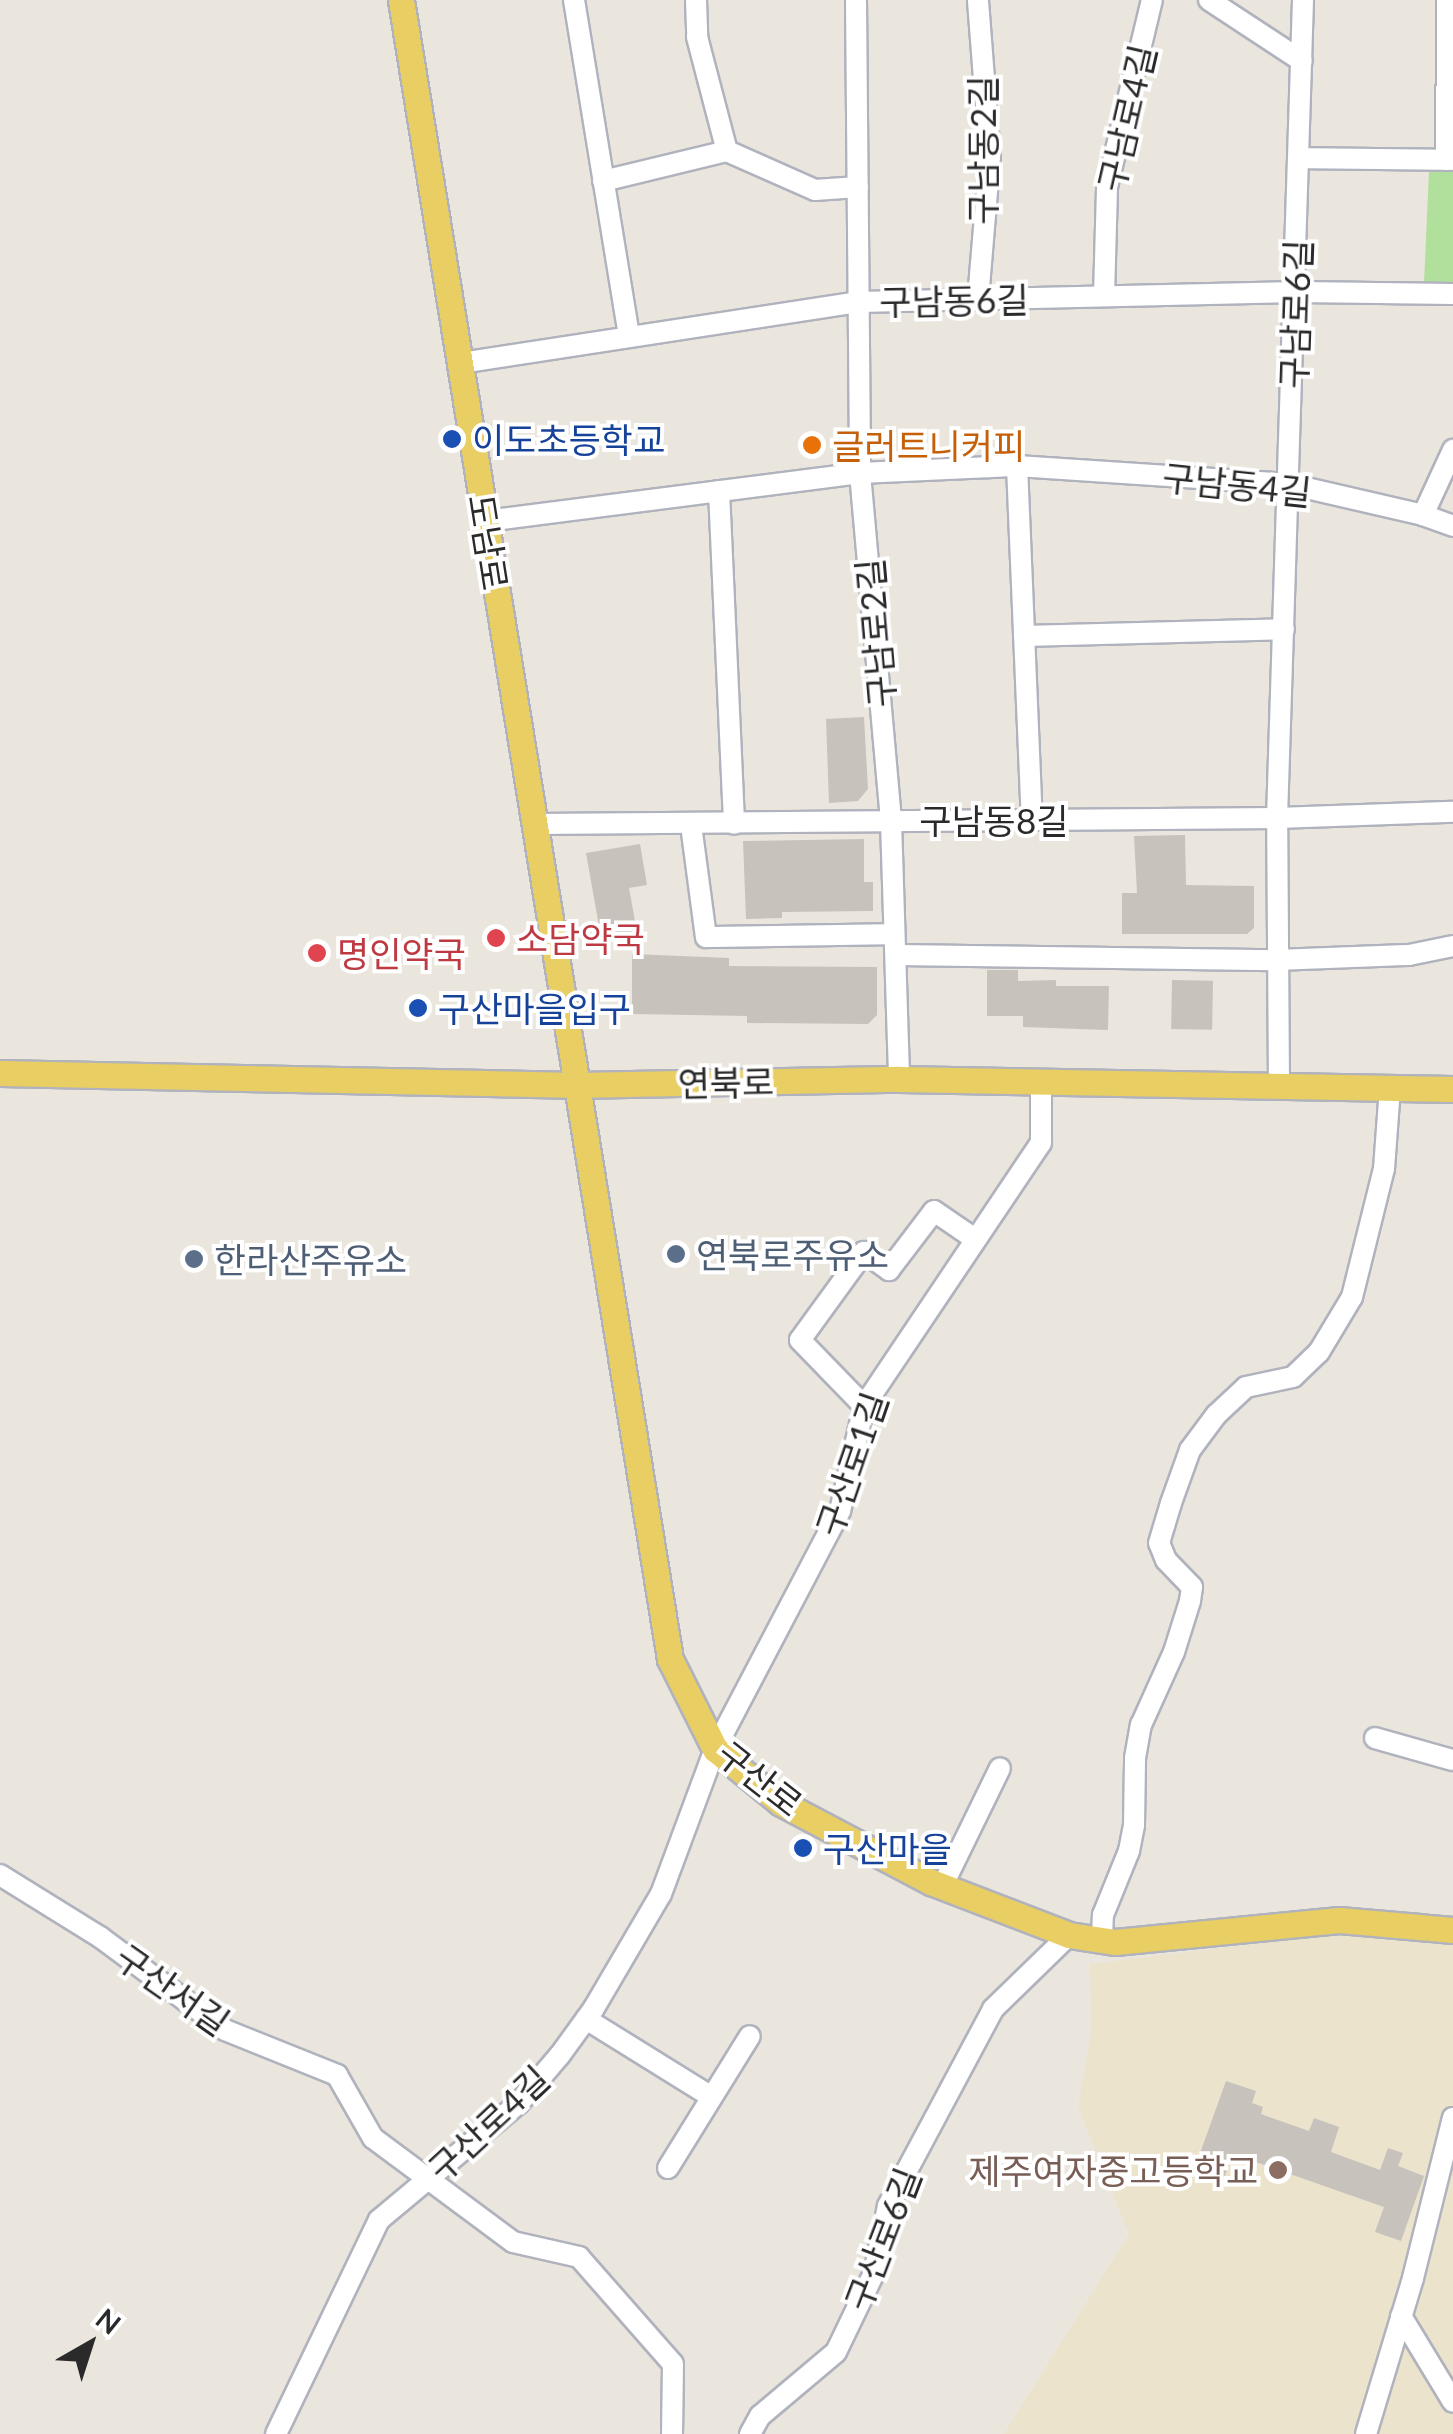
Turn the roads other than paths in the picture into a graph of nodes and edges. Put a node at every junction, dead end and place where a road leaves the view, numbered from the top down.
1 (401, 0) edge
2 (574, 0) edge
3 (696, 0) edge
4 (856, 0) edge
5 (978, 0) edge
6 (1152, 0) edge
7 (1209, 0) edge
8 (1303, 0) edge
9 (1447, 0) edge
10 (1302, 61) junction
11 (727, 151) junction
12 (1300, 158) junction
13 (1450, 160) edge
14 (604, 181) junction
15 (858, 187) junction
16 (1296, 292) junction
17 (1453, 294) edge
18 (1104, 296) junction
19 (978, 299) junction
20 (859, 302) junction
21 (629, 337) junction
22 (460, 363) junction
23 (1453, 450) edge
24 (1017, 466) junction
25 (860, 473) junction
26 (1289, 484) junction
27 (718, 491) junction
28 (1423, 515) junction
29 (486, 521) junction
30 (1453, 526) edge
31 (1284, 629) junction
32 (1024, 636) junction
33 (1453, 812) edge
34 (1277, 818) junction
35 (1032, 820) junction
36 (892, 821) junction
37 (536, 824) junction
38 (691, 824) junction
39 (734, 824) junction
40 (895, 944) junction
41 (1453, 946) edge
42 (1276, 960) junction
43 (0, 1073) edge
44 (899, 1079) junction
45 (1041, 1081) junction
46 (577, 1084) junction
47 (1279, 1084) junction
48 (1390, 1088) junction
49 (1453, 1089) edge
50 (976, 1239) junction
51 (864, 1406) junction
52 (1375, 1738) dead end
53 (714, 1749) junction
54 (1453, 1760) edge
55 (1000, 1768) dead end
56 (0, 1874) edge
57 (942, 1887) junction
58 (1453, 1930) edge
59 (1069, 1935) junction
60 (1102, 1940) junction
61 (586, 2020) junction
62 (750, 2036) dead end
63 (710, 2096) junction
64 (1453, 2118) edge
65 (668, 2168) dead end
66 (429, 2179) junction
67 (1401, 2316) junction
68 (1453, 2402) edge
69 (284, 2432) edge
70 (672, 2434) edge
71 (750, 2434) edge
72 (1366, 2434) edge

1 - 22 main road, 도남로
2 - 14 street
3 - 11 street
4 - 15 street, 구남로2길
5 - 19 street, 구남동2길
6 - 18 street, 구남로4길
7 - 10 street
8 - 10 street, 구남로6길
9 - 13 street
10 - 12 street, 구남로6길
11 - 14 street
11 - 15 street
12 - 13 street
12 - 16 street, 구남로6길
14 - 21 street
15 - 20 street, 구남로2길
16 - 17 street, 구남동6길
16 - 18 street, 구남동6길
16 - 26 street, 구남로6길
18 - 19 street, 구남동6길
19 - 20 street, 구남동6길
20 - 21 street, 구남동6길
20 - 25 street, 구남로2길
21 - 22 street, 구남동6길
22 - 29 main road, 도남로
23 - 28 street
24 - 25 street, 구남동4길
24 - 26 street, 구남동4길
24 - 32 street
25 - 27 street, 구남동4길
25 - 36 street, 구남로2길
26 - 28 street, 구남동4길
26 - 31 street, 구남로6길
27 - 29 street, 구남동4길
27 - 39 street
28 - 30 street, 구남동4길
29 - 37 main road, 도남로
31 - 32 street
31 - 34 street, 구남로6길
32 - 35 street
33 - 34 street, 구남동8길
34 - 35 street, 구남동8길
34 - 42 street, 구남로6길
35 - 36 street, 구남동8길
36 - 39 street, 구남동8길
36 - 40 street, 구남로2길
37 - 38 street, 구남동8길
37 - 46 main road, 도남로
38 - 39 street, 구남동8길
38 - 40 street
40 - 42 street
40 - 44 street, 구남로2길
41 - 42 street
42 - 47 street, 구남로6길
43 - 46 main road, 연북로
44 - 45 main road, 연북로
44 - 46 main road, 연북로
45 - 47 main road, 연북로
45 - 50 street, 구산로1길
46 - 53 main road, 구산로
47 - 48 main road, 연북로
48 - 49 main road, 연북로
48 - 60 street
50 - 51 street, 구산로1길
50 - 51 street
51 - 53 street, 구산로1길
52 - 54 street
53 - 57 main road, 구산로
53 - 61 street, 구산로4길
55 - 57 street
56 - 66 street, 구산서길
57 - 59 main road, 구산로
58 - 60 main road, 구산로
59 - 60 main road, 구산로
59 - 71 street, 구산로6길
61 - 63 street
61 - 66 street, 구산로4길
62 - 63 street
63 - 65 street
64 - 67 street
66 - 69 street, 구산로4길
66 - 70 street, 구산서길
67 - 68 street
67 - 72 street

